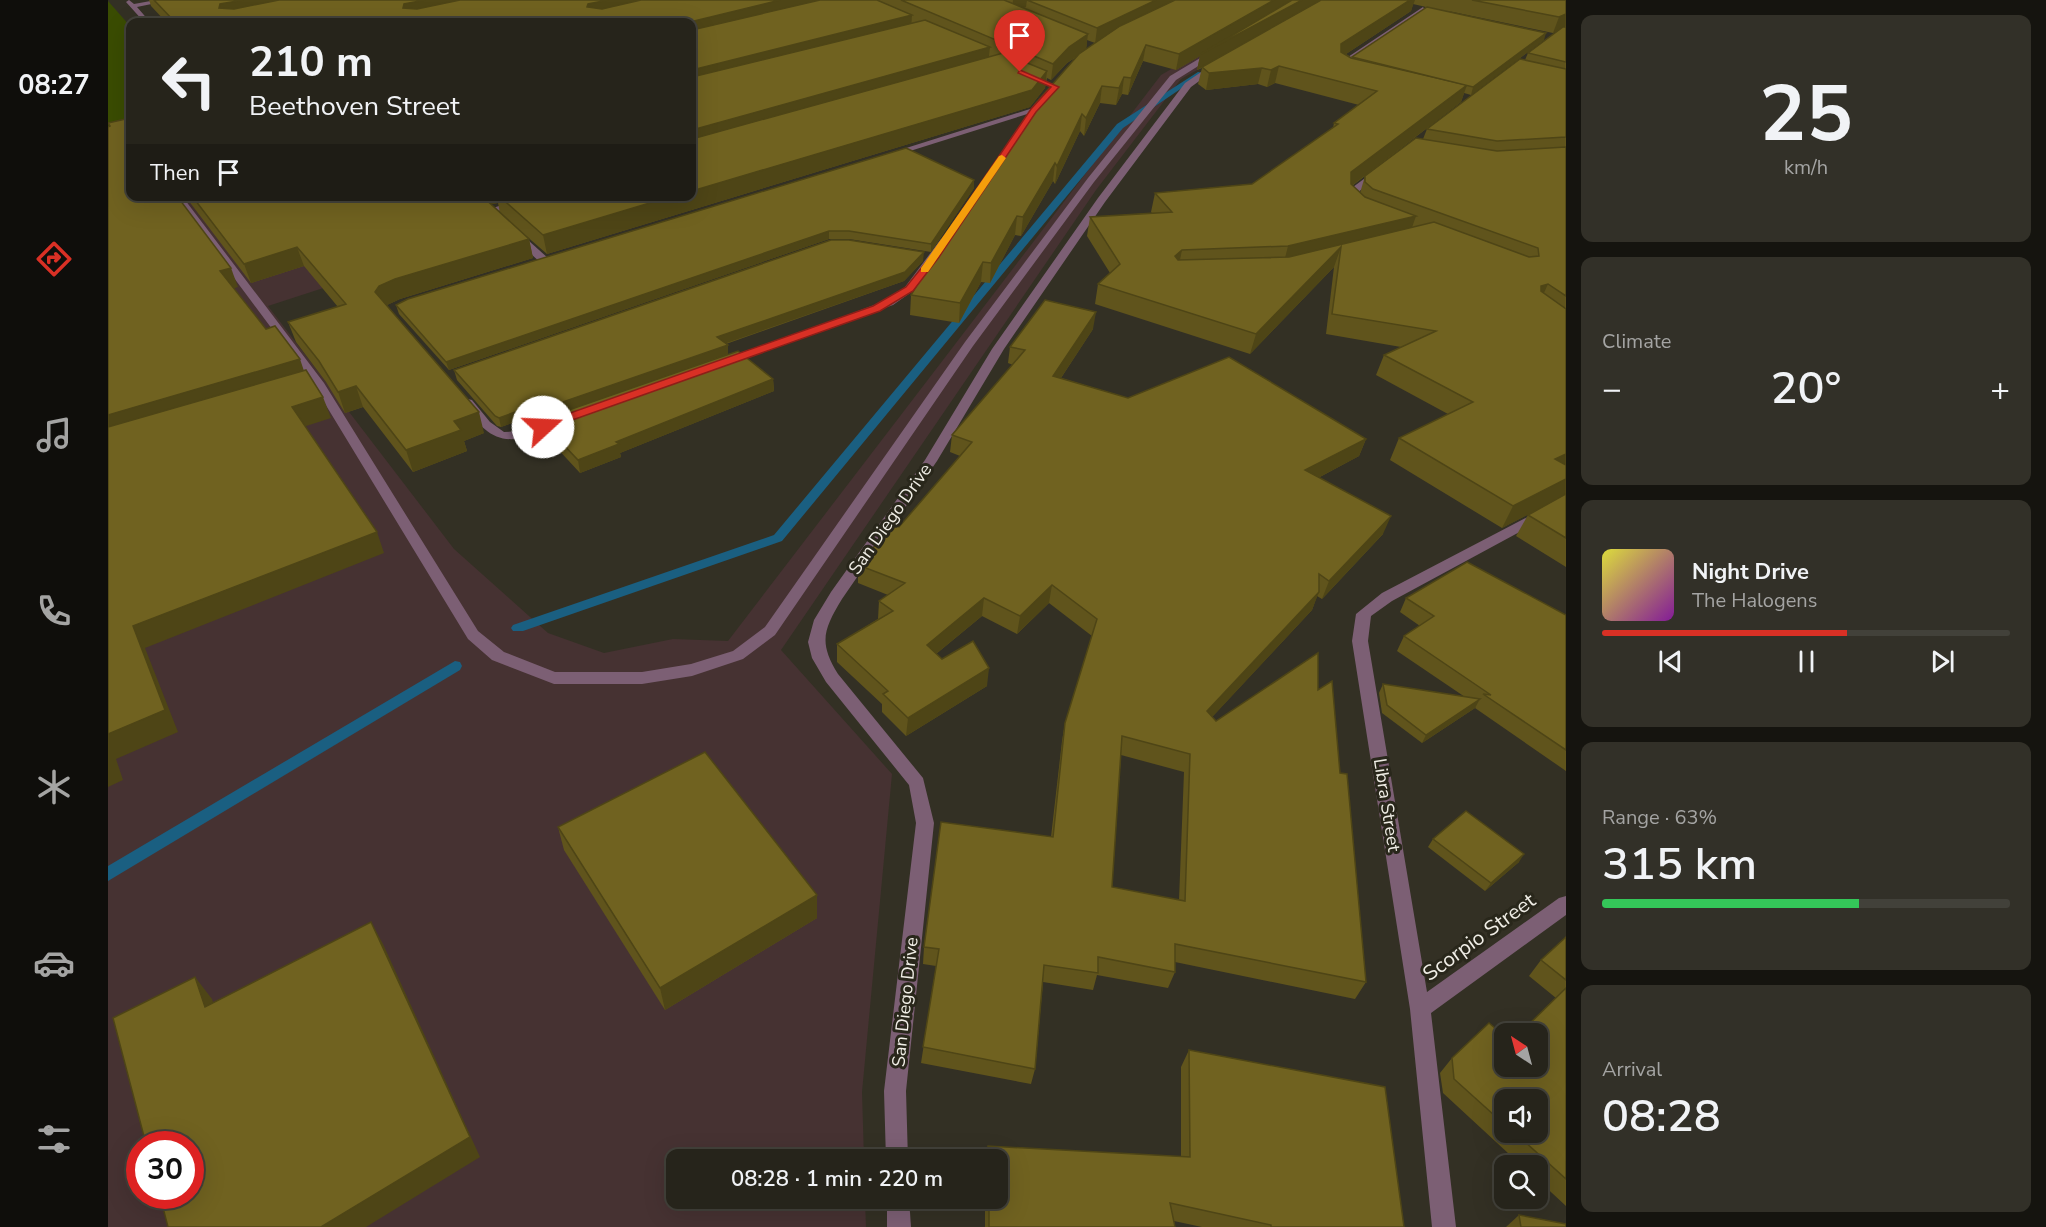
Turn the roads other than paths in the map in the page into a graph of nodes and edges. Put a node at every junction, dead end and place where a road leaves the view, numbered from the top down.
1 (127, 0) edge
2 (168, 0) edge
3 (132, 6) junction
4 (1414, 7) dead end
5 (1423, 9) junction
6 (1434, 11) edge
7 (143, 18) edge
8 (1347, 68) edge
9 (1021, 130) edge
10 (908, 150) junction
11 (918, 155) edge
12 (874, 160) edge
13 (1389, 164) edge
14 (181, 201) edge
15 (527, 201) edge
16 (1364, 212) edge
17 (953, 230) edge
18 (556, 257) edge
19 (710, 368) edge
20 (457, 391) edge
21 (565, 419) edge
22 (1566, 501) edge
23 (1566, 904) edge
24 (1420, 1009) junction
25 (897, 1149) edge
26 (899, 1209) edge
27 (900, 1227) edge
28 (1444, 1227) edge

1 - 3 street
2 - 3 street
3 - 7 street
4 - 5 street
5 - 6 street
5 - 8 street
9 - 10 street
10 - 11 street
10 - 12 street
13 - 16 street
14 - 25 street, San Diego Drive
15 - 18 street
17 - 19 street
20 - 21 street
22 - 24 street, Libra Street
23 - 24 street, Scorpio Street
24 - 28 street, Libra Street
26 - 27 street

